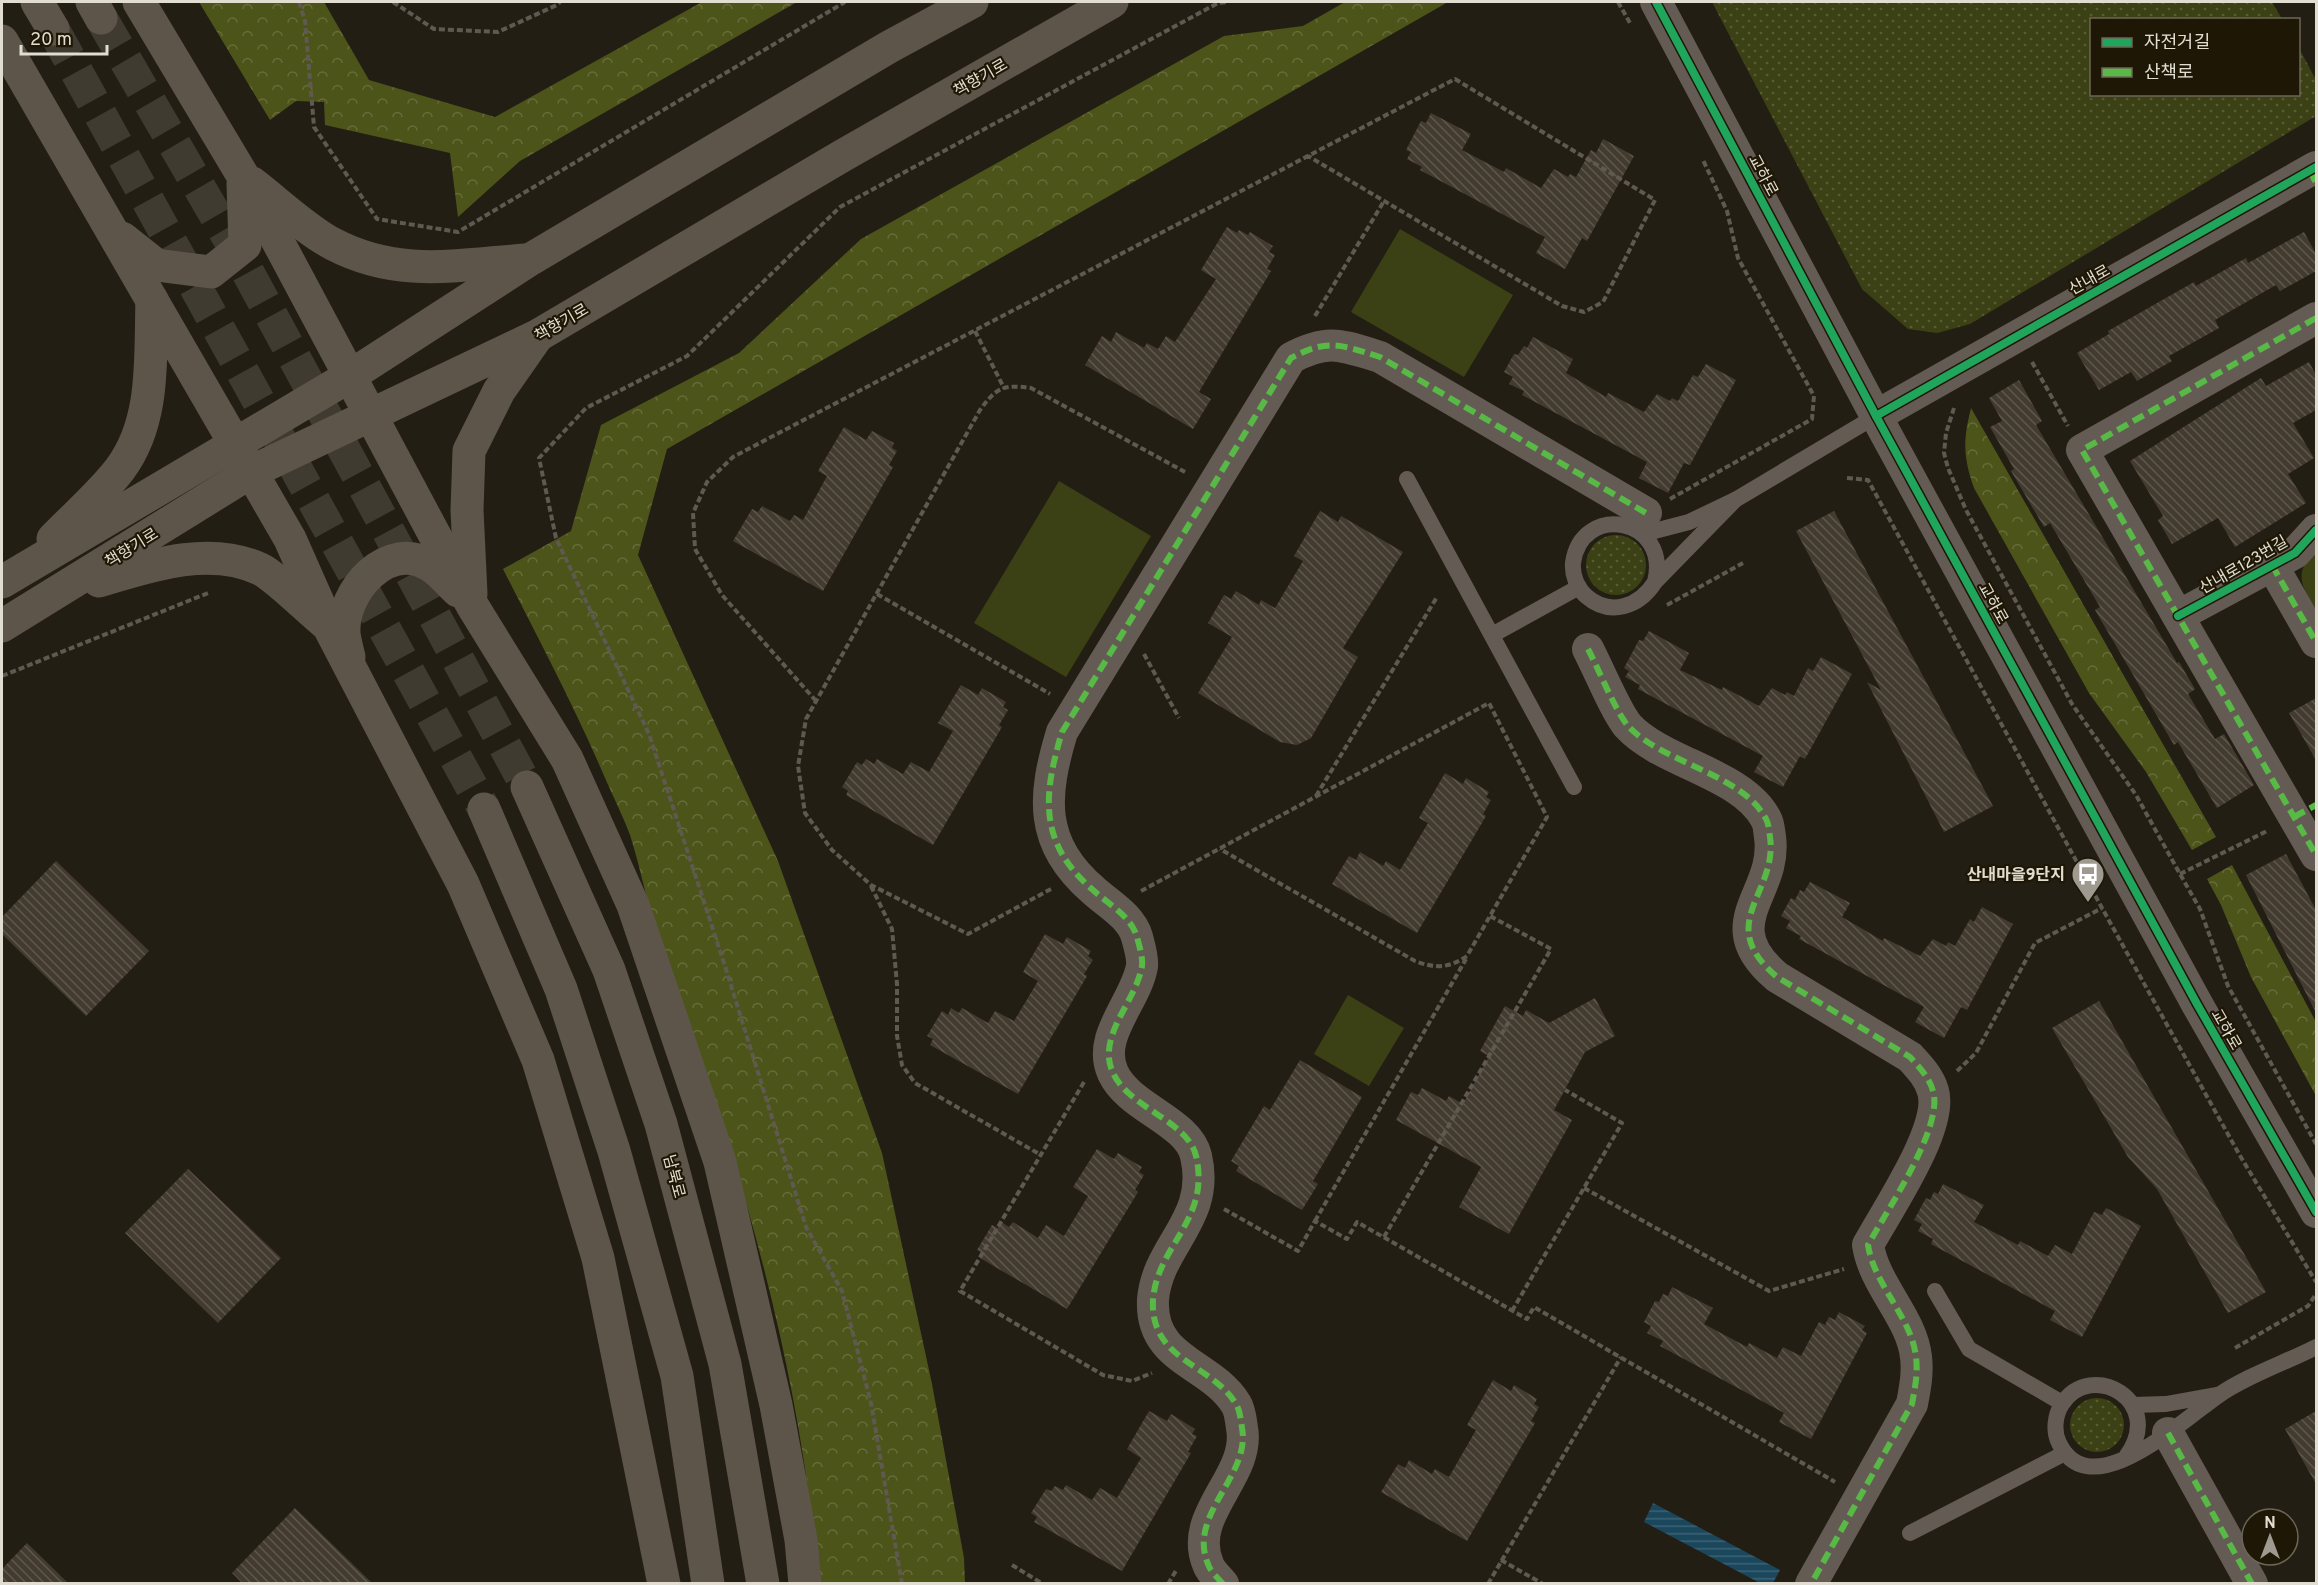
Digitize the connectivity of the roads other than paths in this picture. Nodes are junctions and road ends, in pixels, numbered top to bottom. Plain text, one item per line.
1 (140, 2) edge
2 (972, 2) edge
3 (1112, 2) edge
4 (1656, 2) edge
5 (2, 40) edge
6 (2314, 174) edge
7 (243, 176) junction
8 (109, 227) junction
9 (531, 259) junction
10 (152, 300) junction
11 (2316, 318) edge
12 (537, 336) junction
13 (350, 376) junction
14 (370, 413) junction
15 (1876, 416) junction
16 (233, 445) junction
17 (251, 472) junction
18 (1407, 479) dead end
19 (1735, 500) junction
20 (1645, 523) junction
21 (2316, 530) edge
22 (2272, 565) junction
23 (14, 574) edge
24 (1655, 582) junction
25 (1579, 587) junction
26 (57, 594) junction
27 (472, 605) junction
28 (2178, 616) junction
29 (2, 626) edge
30 (329, 627) junction
31 (1492, 635) junction
32 (2316, 642) edge
33 (1588, 649) dead end
34 (352, 670) junction
35 (527, 787) tunnel mouth
36 (1574, 787) dead end
37 (484, 809) tunnel mouth
38 (2305, 811) edge
39 (2316, 855) edge
40 (2316, 1212) edge
41 (1935, 1291) dead end
42 (2316, 1347) edge
43 (2220, 1394) junction
44 (2062, 1403) junction
45 (2133, 1405) junction
46 (2168, 1433) junction
47 (2065, 1453) junction
48 (2126, 1457) junction
49 (1910, 1533) dead end
50 (664, 1584) edge
51 (708, 1584) edge
52 (763, 1584) edge
53 (805, 1584) edge
54 (1223, 1584) edge
55 (1811, 1584) edge
56 (2252, 1584) edge

1 - 7 main road
2 - 9 main road
3 - 12 main road, 책향기로
4 - 15 street, 교하로
5 - 8 main road
6 - 15 street, 산내로
7 - 8 main road
7 - 9 main road
7 - 13 main road
8 - 10 main road
9 - 13 main road
10 - 16 main road
10 - 23 main road
11 - 28 street
12 - 14 main road, 책향기로
12 - 27 main road
13 - 14 main road
13 - 16 main road
14 - 17 main road, 책향기로
14 - 27 main road
15 - 19 lane
15 - 40 street, 교하로
16 - 17 main road
16 - 23 main road
17 - 26 main road, 책향기로
17 - 30 main road
18 - 31 lane
19 - 20 lane
19 - 24 lane
20 - 24 lane
20 - 25 lane
20 - 54 street
21 - 22 street, 산내로123번길
22 - 28 street, 산내로123번길
22 - 32 street, 산내로123번길
24 - 25 lane
25 - 31 lane
26 - 29 main road, 책향기로
26 - 30 main road
27 - 34 main road
27 - 53 main road
28 - 38 street
30 - 34 main road
31 - 36 lane
33 - 55 street
34 - 50 main road
35 - 52 main road, 남북로
37 - 51 main road
38 - 39 street
41 - 44 lane
42 - 43 lane
43 - 45 lane
43 - 46 lane
44 - 45 lane
44 - 47 lane
45 - 48 lane
46 - 48 lane
46 - 56 street
47 - 48 lane
47 - 49 lane

